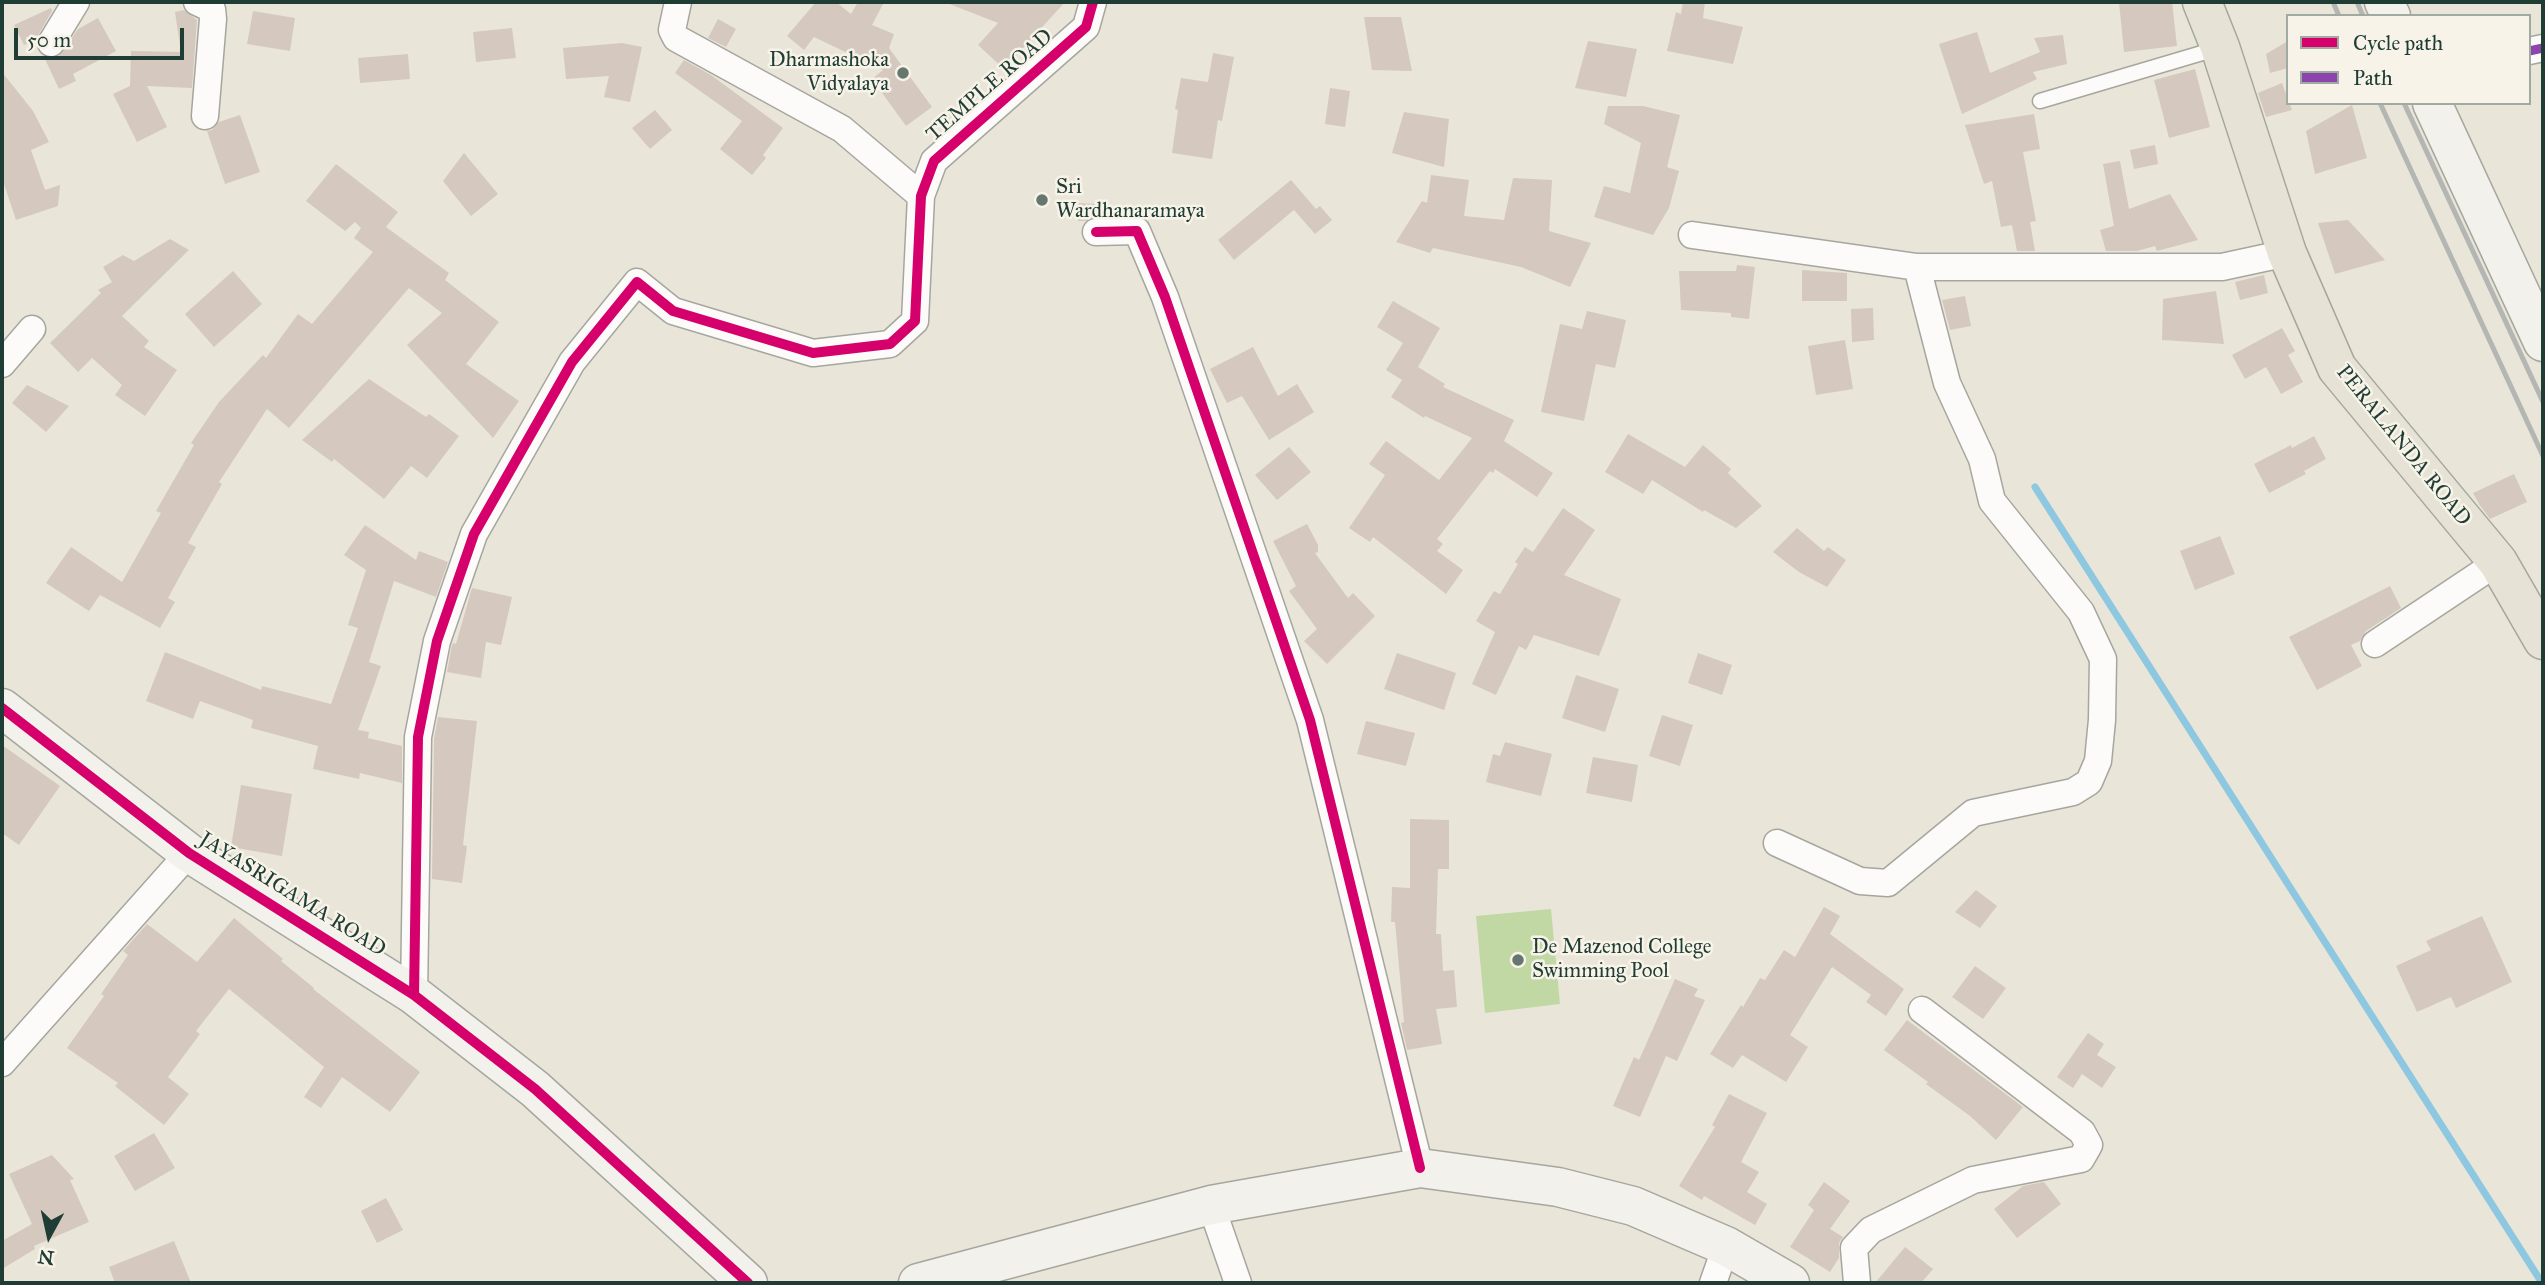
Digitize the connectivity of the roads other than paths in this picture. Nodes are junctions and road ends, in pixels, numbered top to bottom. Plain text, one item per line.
1 (76, 2) edge
2 (197, 2) edge
3 (678, 2) edge
4 (1093, 2) edge
5 (2202, 2) edge
6 (51, 43) dead end
7 (2220, 47) junction
8 (2040, 101) dead end
9 (2433, 105) edge
10 (205, 116) dead end
11 (921, 196) junction
12 (1096, 232) dead end
13 (1692, 235) dead end
14 (2287, 253) junction
15 (1917, 267) junction
16 (32, 329) dead end
17 (2543, 342) edge
18 (2, 364) edge
19 (2498, 562) junction
20 (2543, 640) edge
21 (2375, 644) dead end
22 (2, 708) edge
23 (1777, 843) dead end
24 (189, 853) junction
25 (414, 995) junction
26 (1922, 1010) dead end
27 (2, 1063) edge
28 (1420, 1168) junction
29 (1211, 1205) junction
30 (1726, 1246) junction
31 (748, 1283) edge
32 (918, 1283) edge
33 (1238, 1283) edge
34 (1713, 1283) edge
35 (1790, 1283) edge
36 (1857, 1283) edge

1 - 6 street
2 - 10 street
3 - 11 street
4 - 11 street, TEMPLE ROAD
5 - 7 main road, PERALANDA ROAD
7 - 8 lane
7 - 14 main road, PERALANDA ROAD
9 - 17 street
11 - 25 street, TEMPLE ROAD
12 - 28 street
13 - 15 street
14 - 15 street
14 - 19 main road, PERALANDA ROAD
15 - 23 street
16 - 18 street
19 - 20 main road, PERALANDA ROAD
19 - 21 street
22 - 24 street, JAYASRIGAMA ROAD
24 - 25 street, JAYASRIGAMA ROAD
24 - 27 street
25 - 31 street, JAYASRIGAMA ROAD
26 - 36 street
28 - 29 street
28 - 30 street
29 - 32 street
29 - 33 street
30 - 34 street
30 - 35 street

